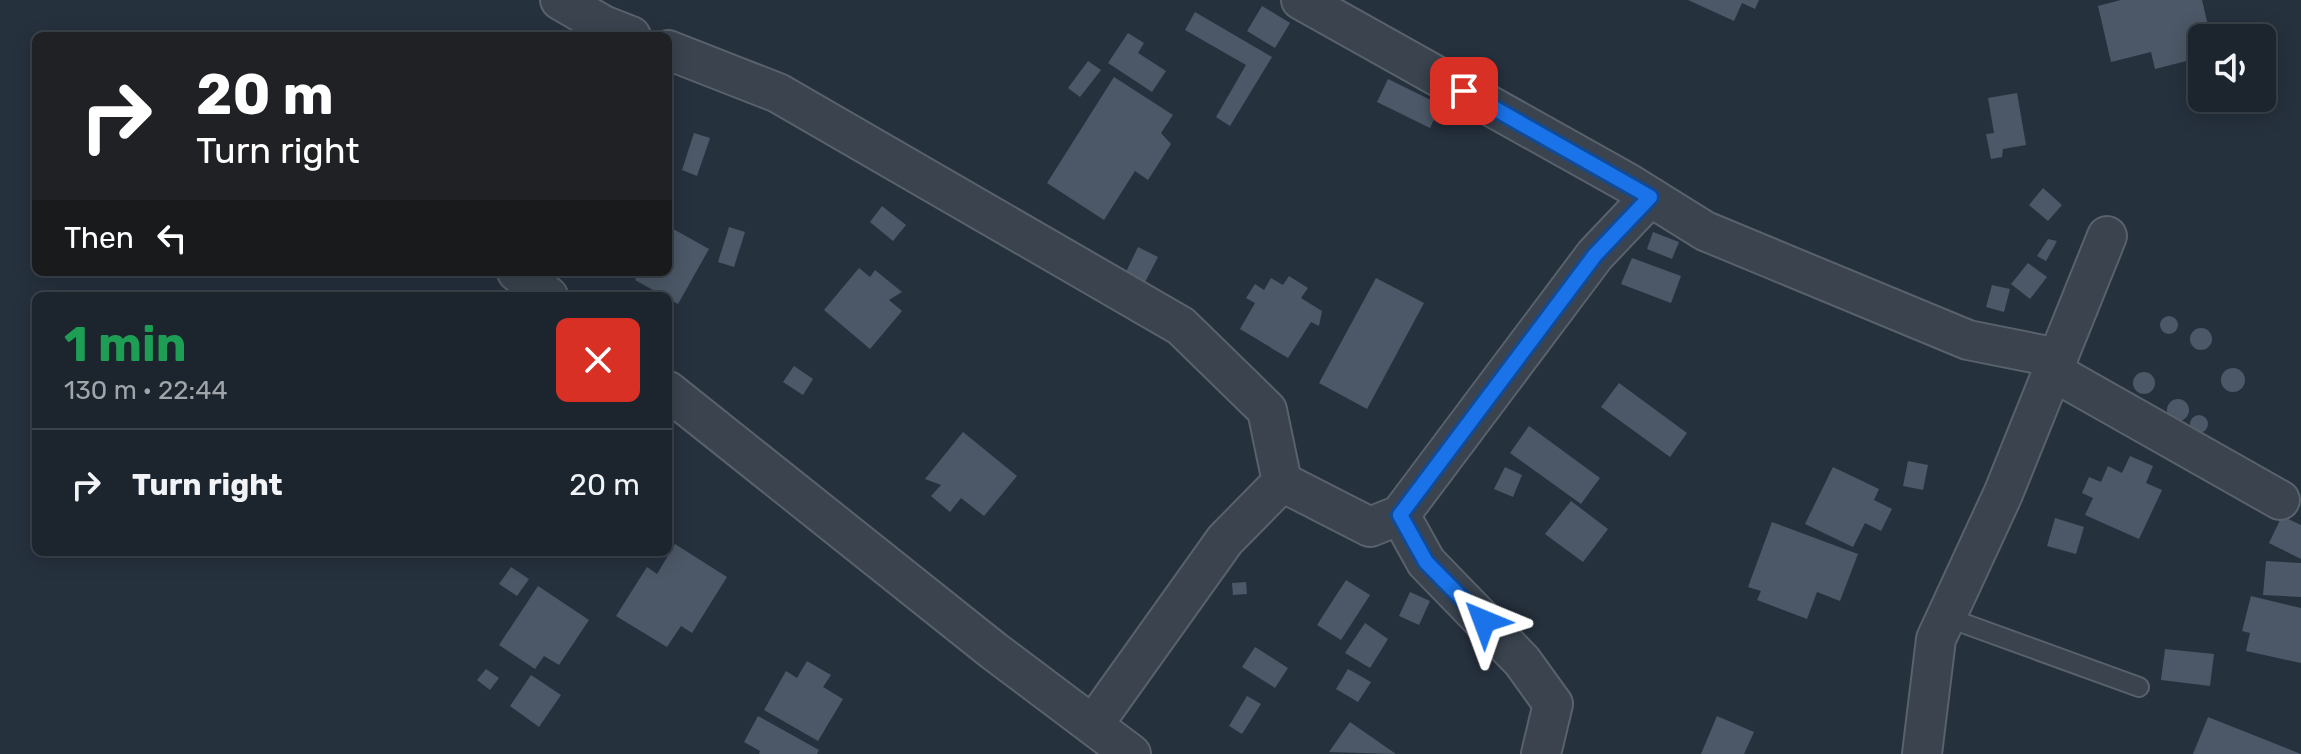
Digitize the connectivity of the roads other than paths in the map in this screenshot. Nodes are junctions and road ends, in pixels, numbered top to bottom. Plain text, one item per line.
1 (560, 0) edge
2 (1301, 0) edge
3 (621, 32) edge
4 (672, 52) edge
5 (1650, 197) junction
6 (2107, 236) dead end
7 (522, 276) edge
8 (543, 292) edge
9 (2055, 365) junction
10 (672, 394) edge
11 (1282, 482) junction
12 (2280, 500) dead end
13 (1400, 515) junction
14 (1946, 617) junction
15 (2139, 687) dead end
16 (1093, 725) junction
17 (1131, 754) edge
18 (1541, 754) edge
19 (1922, 754) edge

1 - 3 street
2 - 5 street
4 - 11 street
5 - 9 street
5 - 13 street
6 - 9 street
7 - 8 street
9 - 12 street
9 - 14 street
10 - 16 street
11 - 13 street
11 - 16 street
13 - 18 street
14 - 15 lane
14 - 19 street
16 - 17 street

